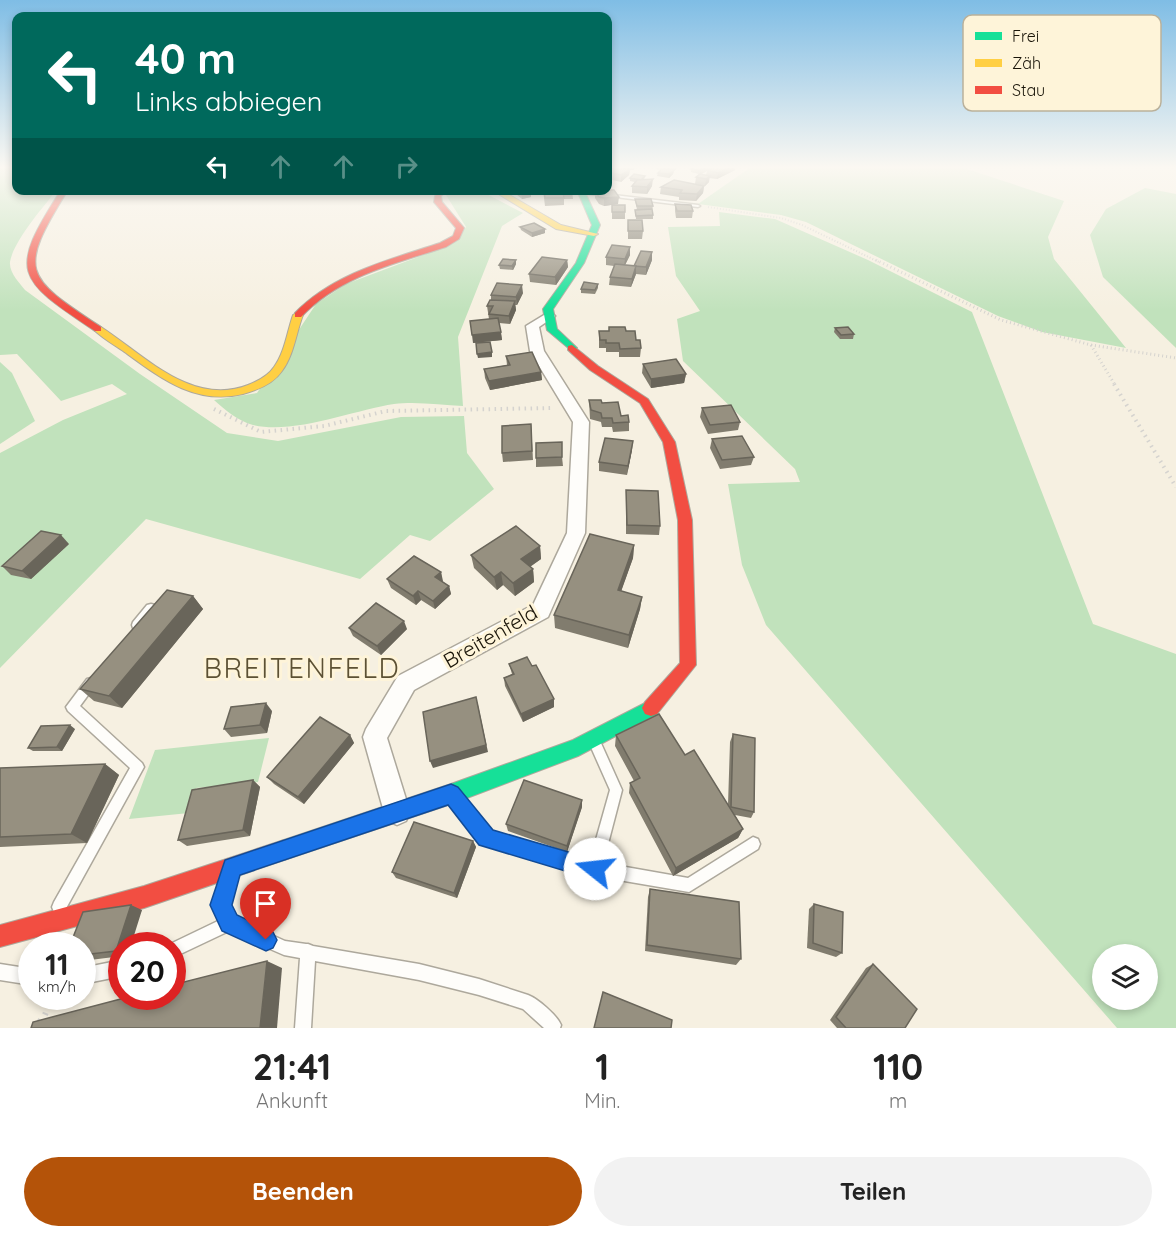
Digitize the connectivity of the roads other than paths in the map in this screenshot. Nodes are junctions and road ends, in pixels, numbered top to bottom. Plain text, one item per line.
1 (50, 215) edge
2 (449, 215) edge
3 (538, 215) edge
4 (594, 215) edge
5 (594, 234) junction
6 (549, 316) junction
7 (151, 608) edge
8 (129, 635) edge
9 (101, 671) edge
10 (594, 739) junction
11 (451, 794) junction
12 (397, 812) junction
13 (753, 844) dead end
14 (232, 867) junction
15 (595, 869) junction
16 (50, 922) junction
17 (229, 923) junction
18 (0, 936) edge
19 (186, 944) edge
20 (308, 951) junction
21 (0, 972) edge
22 (18, 975) edge
23 (553, 1025) dead end
24 (303, 1028) edge

1 - 2 street
3 - 5 street
4 - 5 street
5 - 6 street
6 - 10 street
6 - 12 street, Breitenfeld
7 - 8 lane
9 - 16 lane
10 - 11 street
10 - 15 lane
11 - 12 street
11 - 15 lane
12 - 14 street
13 - 15 lane
14 - 16 street
14 - 17 lane
16 - 18 street
17 - 19 lane
17 - 20 lane
20 - 23 lane
20 - 24 lane
21 - 22 lane

